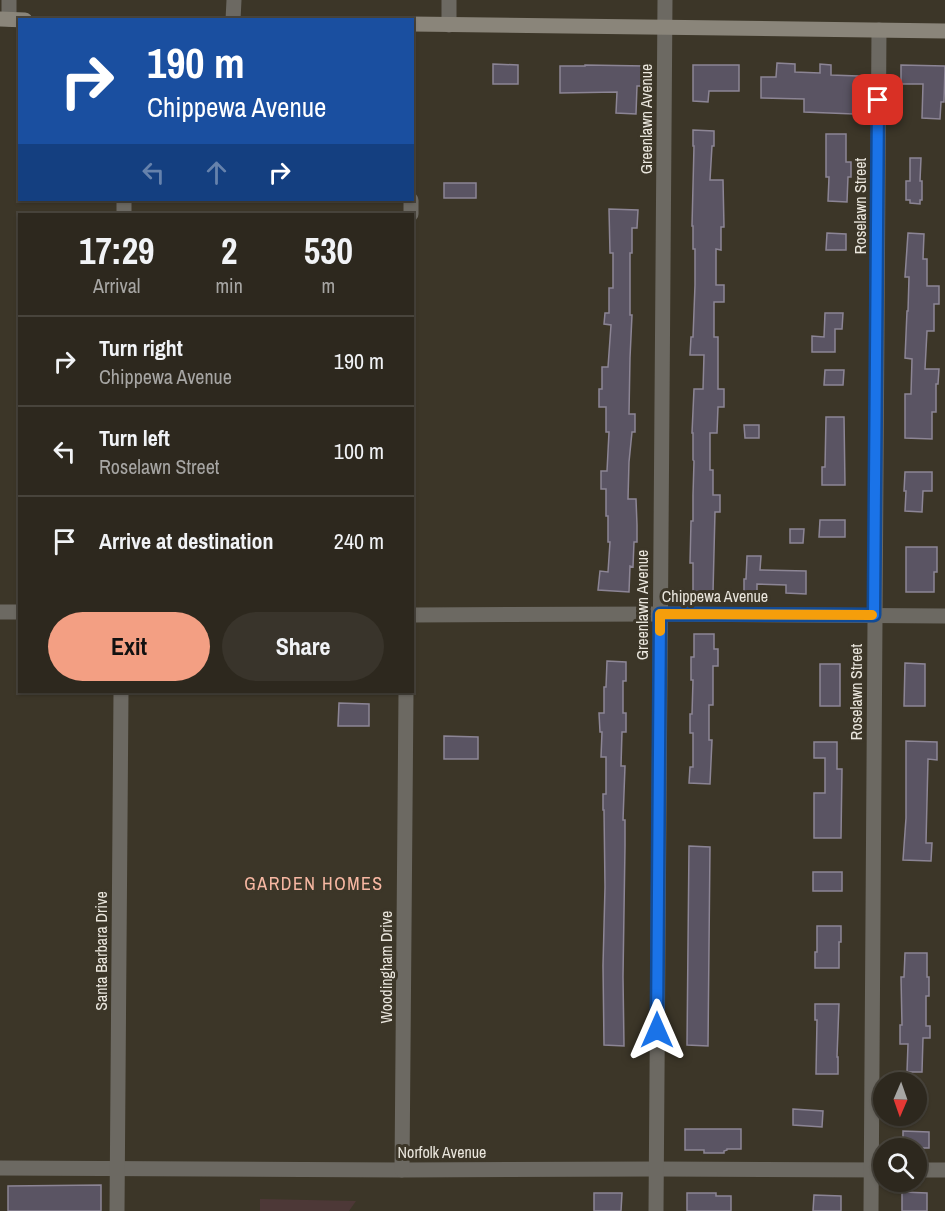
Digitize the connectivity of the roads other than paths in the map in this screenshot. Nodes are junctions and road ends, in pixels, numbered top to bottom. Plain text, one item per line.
1 (9, 0) edge
2 (234, 0) edge
3 (450, 0) edge
4 (665, 0) edge
5 (233, 18) edge
6 (11, 19) edge
7 (449, 25) junction
8 (414, 26) edge
9 (665, 27) junction
10 (879, 30) junction
11 (945, 31) edge
12 (0, 612) edge
13 (18, 612) edge
14 (660, 614) junction
15 (414, 615) edge
16 (874, 615) junction
17 (945, 616) edge
18 (121, 693) edge
19 (406, 693) edge
20 (877, 1138) edge
21 (0, 1168) edge
22 (117, 1169) junction
23 (656, 1169) junction
24 (402, 1170) junction
25 (873, 1170) edge
26 (927, 1170) edge
27 (945, 1170) edge
28 (874, 1192) edge
29 (117, 1211) edge
30 (656, 1211) edge
31 (871, 1211) edge

1 - 6 street
2 - 5 street
3 - 7 street
4 - 9 street, Greenlawn Avenue
7 - 8 street
7 - 9 street
9 - 10 street
9 - 14 street, Greenlawn Avenue
10 - 11 street
10 - 16 street, Roselawn Street
12 - 13 street
14 - 15 street, Chippewa Avenue
14 - 16 street, Chippewa Avenue
14 - 23 street, Greenlawn Avenue
16 - 17 street, Chippewa Avenue
16 - 20 street, Roselawn Street
18 - 22 street, Santa Barbara Drive
19 - 24 street, Woodingham Drive
21 - 22 street, Norfolk Avenue
22 - 24 street, Norfolk Avenue
22 - 29 street, Santa Barbara Drive
23 - 24 street, Norfolk Avenue
23 - 25 street, Norfolk Avenue
23 - 30 street, Greenlawn Avenue
26 - 27 street
28 - 31 street, Roselawn Street

